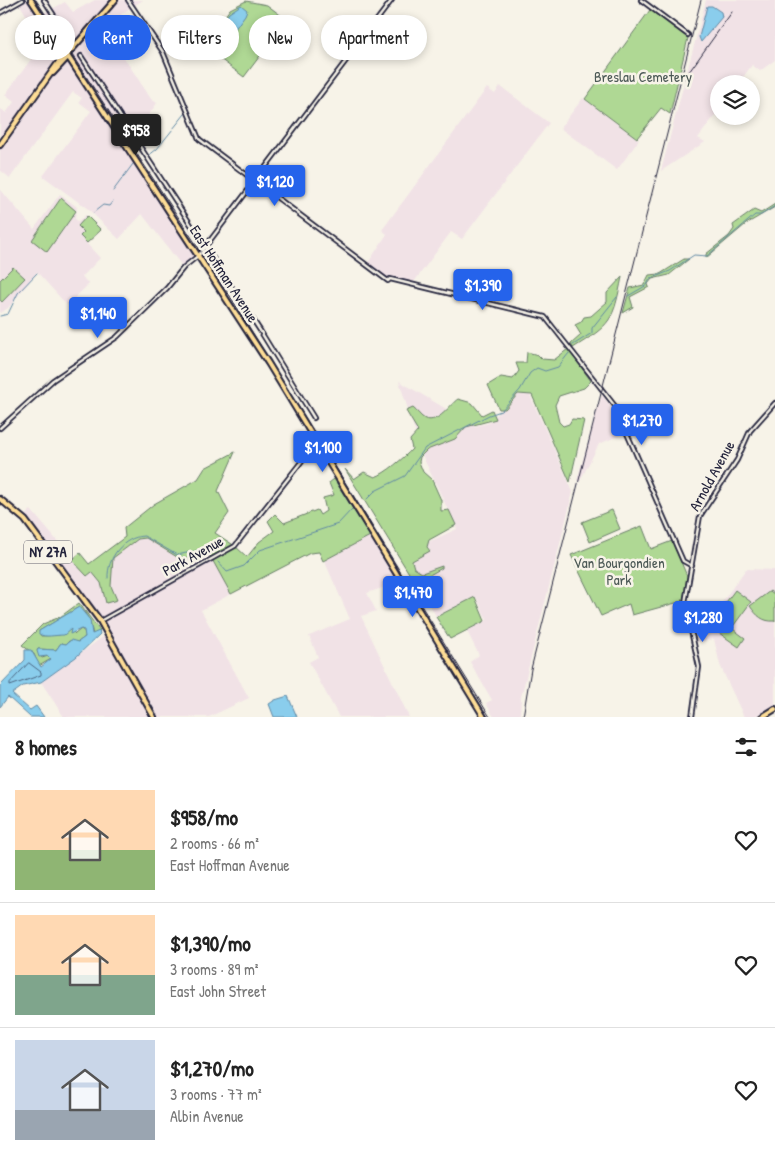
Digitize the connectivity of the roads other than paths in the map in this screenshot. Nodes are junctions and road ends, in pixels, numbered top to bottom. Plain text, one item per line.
1 (23, 0) edge
2 (31, 0) edge
3 (44, 0) edge
4 (115, 0) edge
5 (128, 0) edge
6 (392, 0) edge
7 (641, 0) edge
8 (0, 12) edge
9 (41, 15) edge
10 (54, 15) edge
11 (688, 35) dead end
12 (75, 45) edge
13 (81, 56) dead end
14 (64, 60) edge
15 (70, 60) edge
16 (0, 145) edge
17 (256, 182) junction
18 (206, 247) junction
19 (199, 256) junction
20 (775, 403) edge
21 (314, 418) dead end
22 (0, 428) edge
23 (316, 443) junction
24 (0, 499) edge
25 (692, 566) junction
26 (100, 621) junction
27 (775, 709) edge
28 (768, 714) junction
29 (154, 717) edge
30 (484, 717) edge
31 (692, 717) edge
32 (762, 717) edge
33 (773, 717) edge

1 - 8 street
2 - 9 main road, East Hoffman Avenue
3 - 10 street
4 - 12 main road
5 - 17 street
6 - 17 street
7 - 11 street
13 - 18 street, East Hoffman Avenue
14 - 16 main road
15 - 19 main road, East Hoffman Avenue
17 - 18 street
17 - 25 street
18 - 19 street
18 - 21 street, East Hoffman Avenue
19 - 22 street
19 - 23 main road, East Hoffman Avenue
20 - 25 street, Arnold Avenue
23 - 26 street, Park Avenue
23 - 30 main road, East Hoffman Avenue
24 - 26 main road, NY 27A
25 - 31 street, Arnold Avenue
26 - 29 main road, NY 27A
27 - 28 main road
28 - 32 main road
28 - 33 main road

